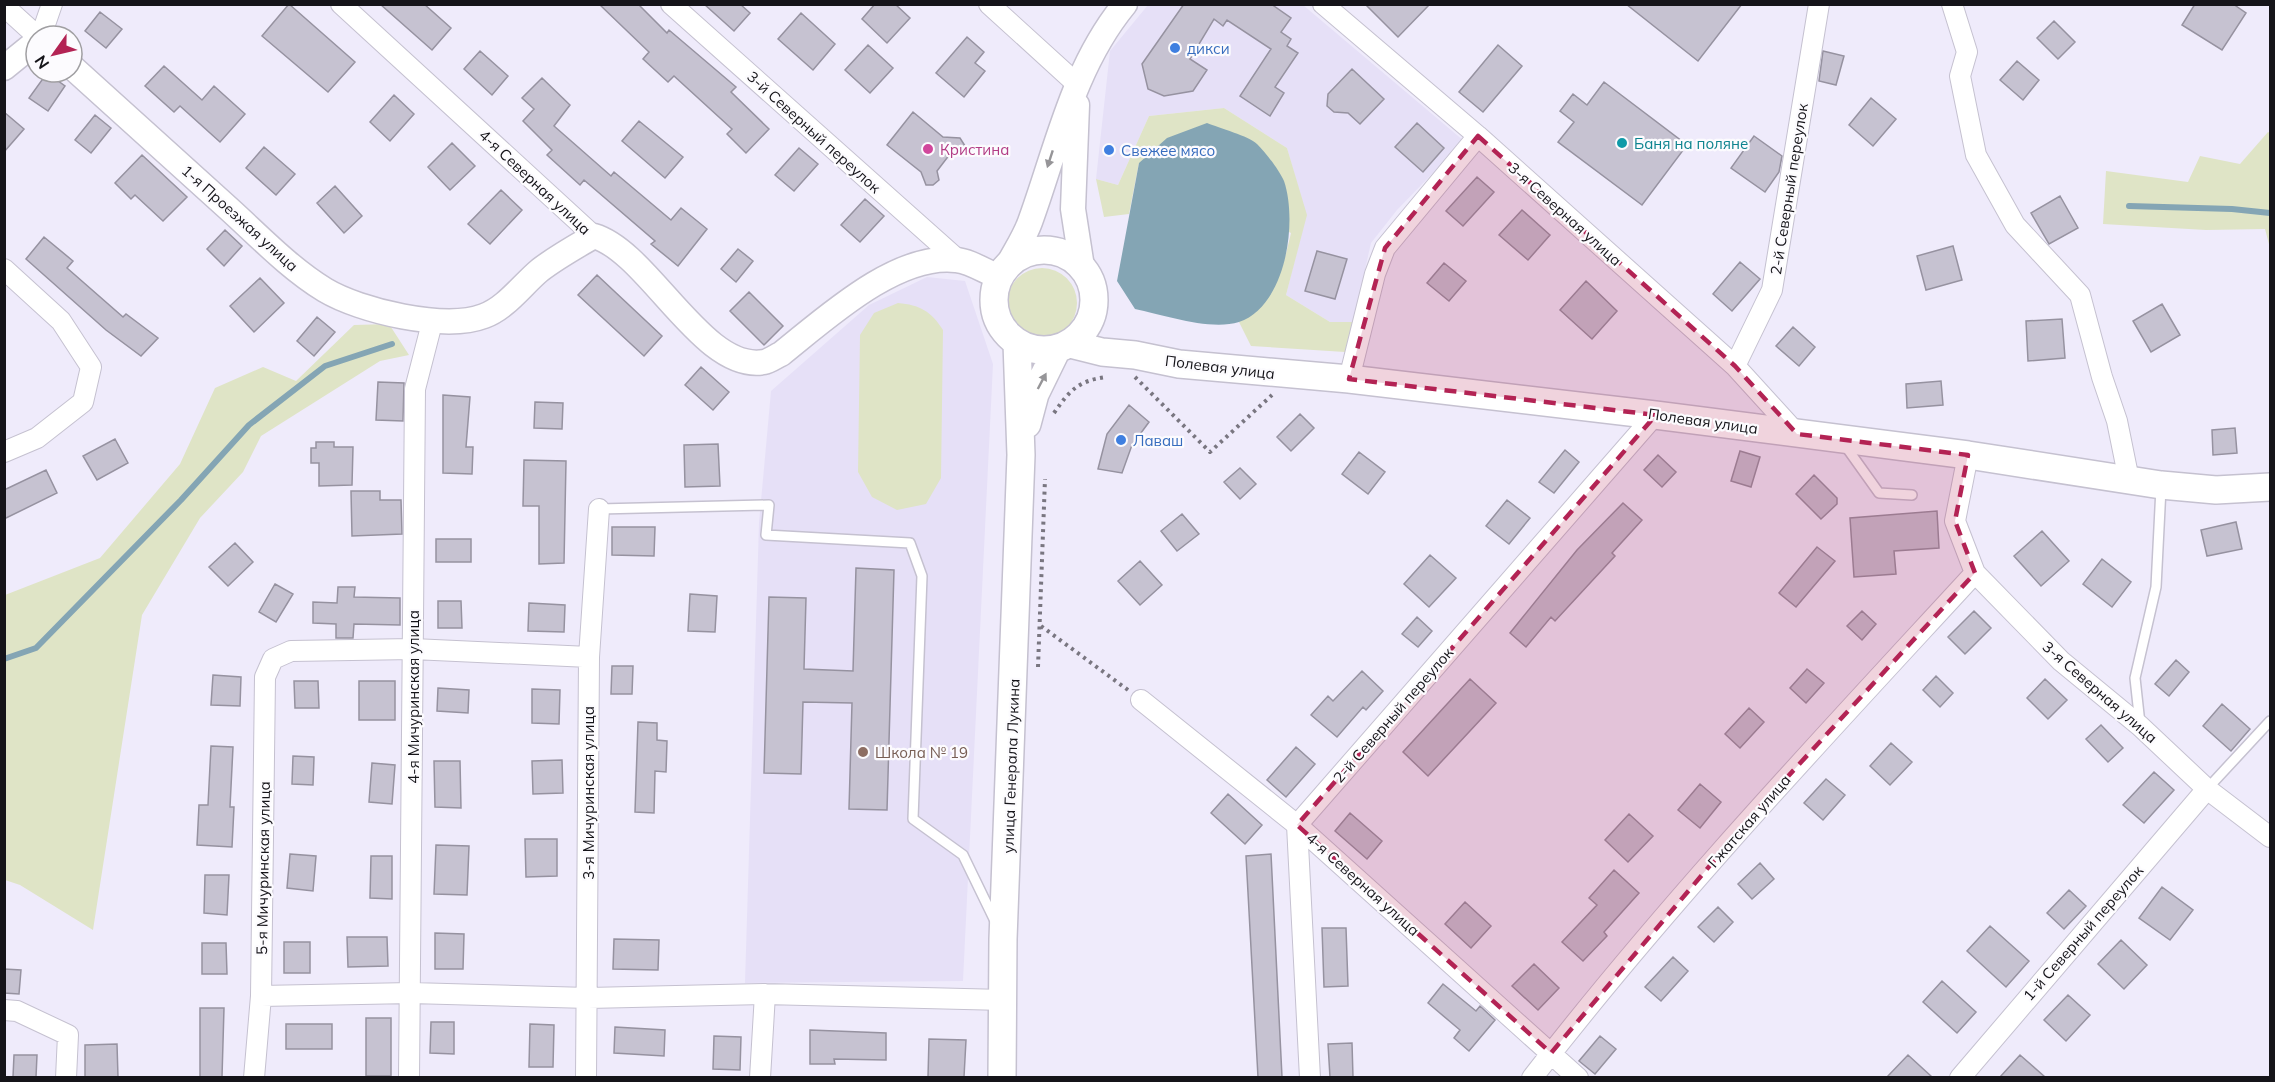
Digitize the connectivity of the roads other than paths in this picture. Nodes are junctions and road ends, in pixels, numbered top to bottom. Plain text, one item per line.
1 (52, 4) edge
2 (341, 4) edge
3 (671, 4) edge
4 (989, 4) edge
5 (1125, 4) edge
6 (1323, 4) edge
7 (1819, 4) edge
8 (1952, 4) edge
9 (4, 6) edge
10 (25, 24) edge
11 (44, 24) edge
12 (24, 52) edge
13 (4, 68) edge
14 (84, 78) edge
15 (1078, 85) junction
16 (1478, 136) junction
17 (594, 236) junction
18 (957, 260) junction
19 (1082, 267) junction
20 (4, 269) edge
21 (1004, 270) junction
22 (1093, 312) junction
23 (433, 319) junction
24 (1017, 343) junction
25 (1064, 346) junction
26 (1132, 364) junction
27 (1735, 366) junction
28 (1349, 379) junction
29 (1655, 415) junction
30 (1797, 434) junction
31 (1841, 440) junction
32 (4, 452) edge
33 (1020, 455) junction
34 (1968, 455) junction
35 (2129, 480) junction
36 (2161, 485) junction
37 (2271, 487) edge
38 (1912, 495) dead end
39 (599, 509) joint
40 (1975, 573) junction
41 (413, 649) junction
42 (589, 657) junction
43 (1141, 699) road end
44 (2271, 721) edge
45 (2140, 726) junction
46 (2207, 789) junction
47 (1297, 825) junction
48 (2271, 837) edge
49 (1003, 939) junction
50 (411, 993) junction
51 (765, 994) junction
52 (261, 996) junction
53 (588, 998) junction
54 (1004, 1000) junction
55 (4, 1010) edge
56 (1551, 1053) junction
57 (66, 1077) edge
58 (254, 1077) edge
59 (409, 1077) edge
60 (586, 1077) edge
61 (760, 1077) edge
62 (1002, 1077) edge
63 (1310, 1077) edge
64 (1532, 1077) edge
65 (1578, 1077) edge
66 (1960, 1077) edge

1 - 11 street
2 - 17 street, 4-я Северная улица
3 - 18 street, 3-й Северный переулок
4 - 15 street
5 - 15 street
6 - 16 street, 3-я Северная улица
7 - 27 street, 2-й Северный переулок
8 - 35 street
9 - 10 street
12 - 13 street
14 - 23 street, 1-я Проезжая улица
15 - 19 street
15 -> 21 street
16 - 27 street, 3-я Северная улица
16 - 28 street
17 - 18 street, 4-я Северная улица
17 - 23 street, 1-я Проезжая улица
18 - 21 street
19 - 21 main road
19 - 22 main road
20 - 32 street
21 - 24 main road
22 - 25 main road
22 - 26 main road
23 - 41 street, 4-я Мичуринская улица
24 - 25 main road
24 - 33 main road, улица Генерала Лукина
25 - 26 main road, Полевая улица
33 -> 25 main road, улица Генерала Лукина
26 - 28 main road, Полевая улица
27 - 30 street, 3-я Северная улица
28 - 29 main road, Полевая улица
29 - 30 main road, Полевая улица
29 - 47 street, 2-й Северный переулок
30 - 31 main road, Полевая улица
31 - 34 main road, Полевая улица
31 - 38 lane
33 - 49 main road, улица Генерала Лукина
34 - 35 main road, Полевая улица
34 - 40 street, 3-я Северная улица
35 - 36 main road, Полевая улица
36 - 37 main road, Полевая улица
36 - 45 lane
39 - 42 street, 3-я Мичуринская улица
39 - 49 lane
40 - 45 street, 3-я Северная улица
40 - 56 street, Гжатская улица
41 - 42 street
41 - 50 street, 4-я Мичуринская улица
41 - 52 street, 5-я Мичуринская улица
42 - 53 street, 3-я Мичуринская улица
43 - 47 street, 4-я Северная улица
44 - 46 lane
45 - 46 street, 3-я Северная улица
46 - 48 street, 3-я Северная улица
46 - 66 street, 1-й Северный переулок
47 - 56 street, 4-я Северная улица
47 - 63 street
49 - 54 main road, улица Генерала Лукина
50 - 52 street
50 - 53 street
50 - 59 street, 4-я Мичуринская улица
51 - 53 street
51 - 54 street
51 - 61 street
52 - 58 street, 5-я Мичуринская улица
53 - 60 street, 3-я Мичуринская улица
54 - 62 main road, улица Генерала Лукина
55 - 57 street
56 - 64 street, Гжатская улица
56 - 65 street, 4-я Северная улица

